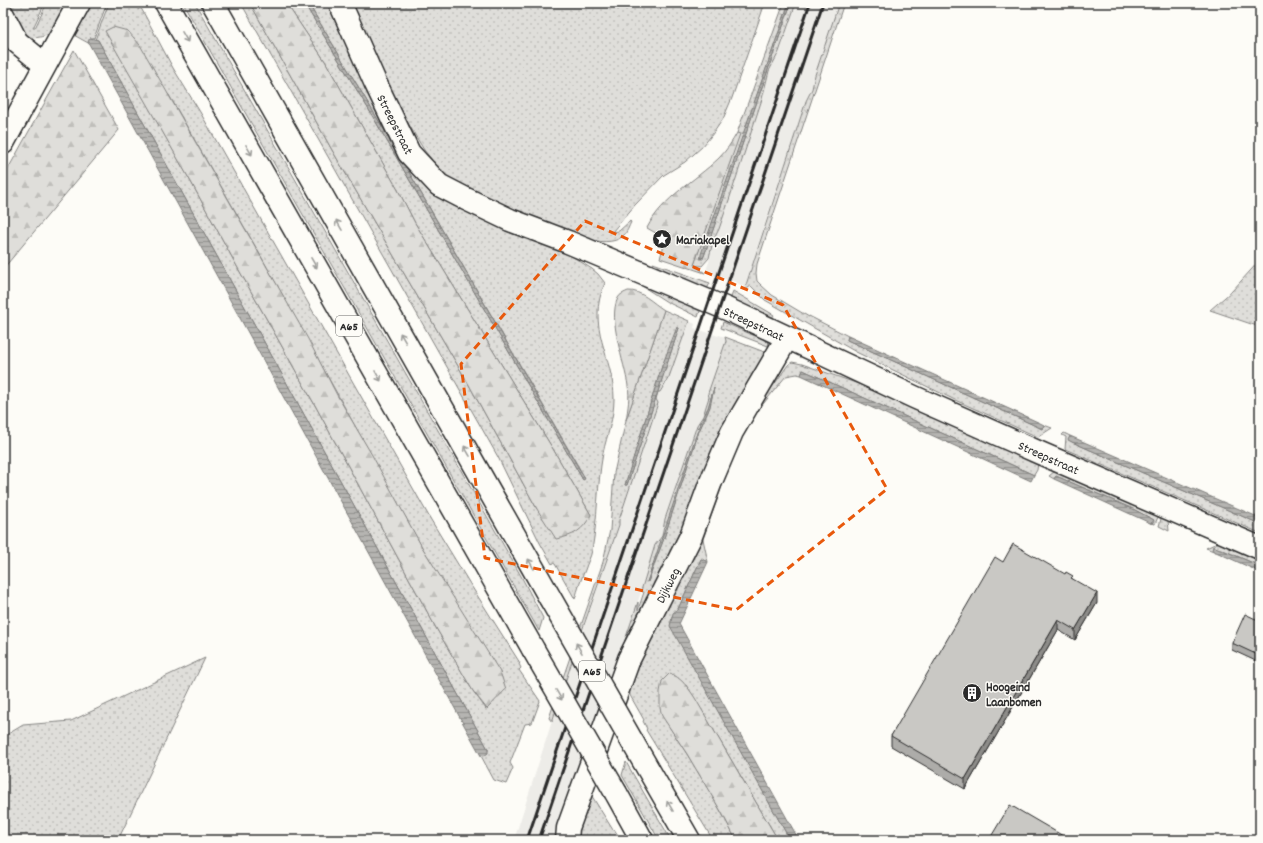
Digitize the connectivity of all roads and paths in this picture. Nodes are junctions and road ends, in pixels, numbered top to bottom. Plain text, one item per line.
1 (79, 3) edge
2 (166, 3) edge
3 (213, 3) edge
4 (340, 3) edge
5 (3, 15) edge
6 (45, 64) junction
7 (3, 143) edge
8 (787, 338) junction
9 (1260, 548) edge
10 (567, 840) edge
11 (642, 840) edge
12 (689, 840) edge

1 - 6 main road
2 -> 11 main road, A65, bridge
12 -> 3 main road, A65, bridge
4 - 8 main road, Streepstraat
5 - 6 main road
6 - 7 main road
8 - 9 main road, Streepstraat
8 - 10 main road, Dijkweg

